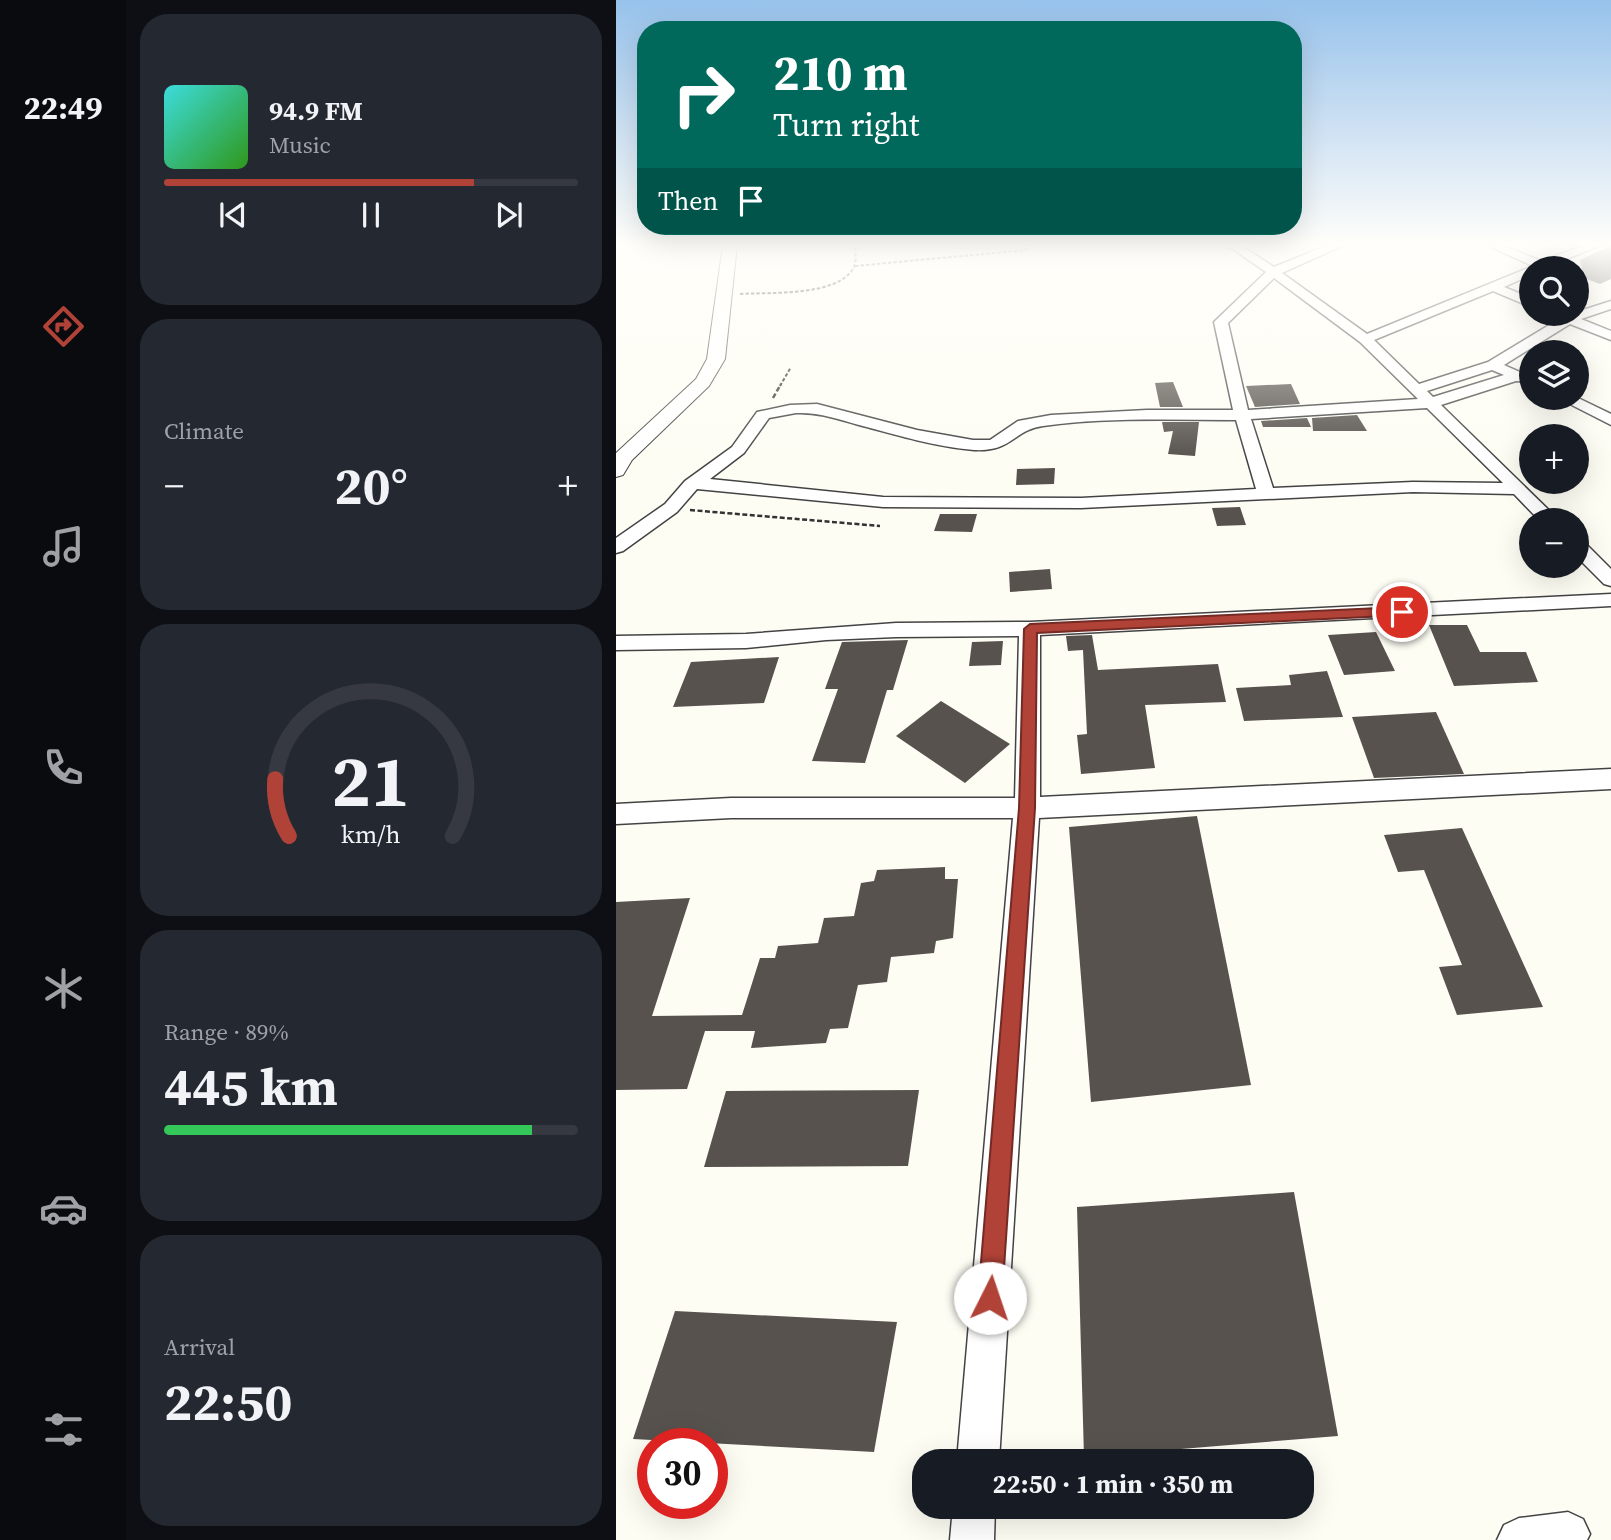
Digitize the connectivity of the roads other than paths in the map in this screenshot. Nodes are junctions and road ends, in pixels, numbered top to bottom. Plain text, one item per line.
1 (721, 317) edge
2 (1227, 317) edge
3 (1337, 317) edge
4 (1420, 317) edge
5 (1549, 326) edge
6 (1588, 326) edge
7 (1611, 335) edge
8 (1365, 339) junction
9 (1493, 365) junction
10 (1519, 377) edge
11 (1519, 380) edge
12 (1416, 389) junction
13 (1431, 403) junction
14 (1589, 409) edge
15 (1242, 415) junction
16 (1611, 420) edge
17 (617, 466) edge
18 (694, 483) junction
19 (1519, 489) joint
20 (1266, 494) junction
21 (1524, 494) edge
22 (1538, 508) edge
23 (616, 547) edge
24 (1589, 558) edge
25 (1611, 580) edge
26 (1611, 600) edge
27 (1030, 629) junction
28 (616, 643) edge
29 (1611, 779) edge
30 (1027, 808) junction
31 (616, 814) edge
32 (979, 1449) edge
33 (973, 1519) edge
34 (1568, 1534) dead end
35 (972, 1540) edge
36 (1519, 1540) edge

1 - 17 street
2 - 15 street
3 - 8 street
4 - 8 street
5 - 9 street
6 - 7 street
8 - 12 street
9 - 10 street
9 - 12 street
11 - 13 street
12 - 13 street
13 - 15 street
13 - 19 street
14 - 16 street
15 - 18 street
15 - 20 street
18 - 20 street
18 - 23 street
19 - 20 street
21 - 22 street
24 - 25 street
26 - 27 street
27 - 28 street
27 - 30 street
29 - 30 street
30 - 31 street
30 - 32 street
33 - 35 street
34 - 36 street

